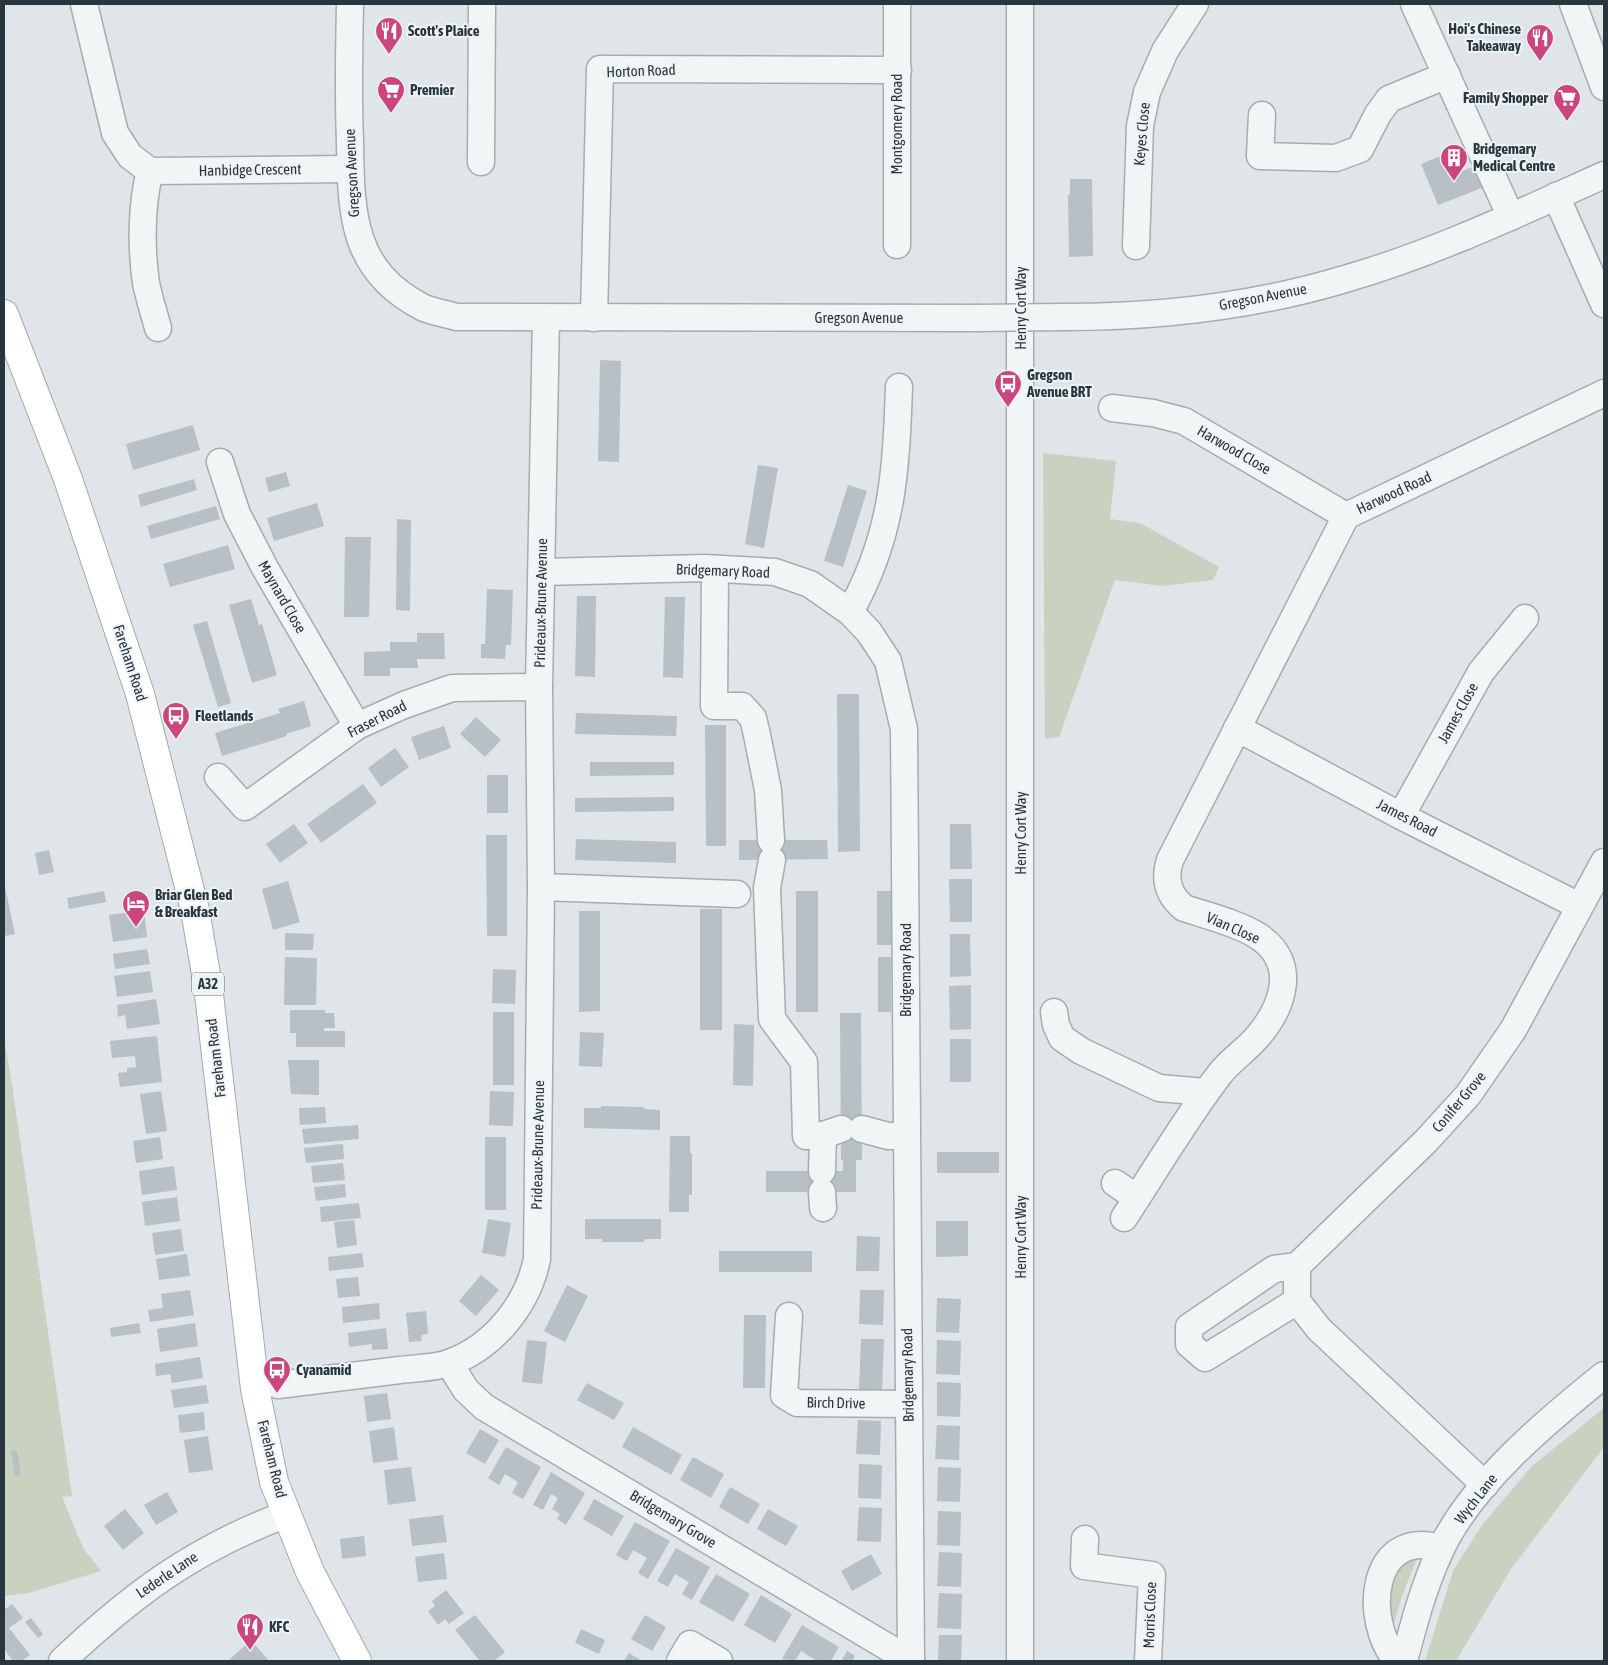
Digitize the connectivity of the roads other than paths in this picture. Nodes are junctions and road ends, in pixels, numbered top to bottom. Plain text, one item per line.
1 (84, 4) edge
2 (350, 4) edge
3 (482, 4) edge
4 (897, 4) edge
5 (1020, 4) edge
6 (1195, 4) edge
7 (1414, 4) edge
8 (1573, 4) edge
9 (898, 70) junction
10 (1447, 75) junction
11 (1604, 87) edge
12 (1262, 115) dead end
13 (481, 162) dead end
14 (350, 169) junction
15 (150, 171) junction
16 (1604, 174) edge
17 (1556, 196) junction
18 (1511, 217) junction
19 (897, 245) dead end
20 (1136, 246) dead end
21 (1604, 304) edge
22 (4, 314) edge
23 (546, 318) junction
24 (594, 318) junction
25 (158, 328) dead end
26 (899, 387) dead end
27 (1604, 394) edge
28 (1112, 408) dead end
29 (220, 462) dead end
30 (1346, 516) junction
31 (715, 569) junction
32 (542, 572) junction
33 (850, 612) junction
34 (1525, 618) dead end
35 (539, 687) junction
36 (357, 726) junction
37 (1237, 728) junction
38 (218, 778) dead end
39 (1401, 816) junction
40 (1604, 862) edge
41 (541, 888) junction
42 (738, 894) dead end
43 (1578, 906) junction
44 (1054, 1012) dead end
45 (1206, 1092) junction
46 (842, 1131) junction
47 (906, 1136) junction
48 (1114, 1183) dead end
49 (822, 1190) dead end
50 (1296, 1266) junction
51 (1298, 1301) junction
52 (789, 1316) dead end
53 (448, 1364) junction
54 (1604, 1375) edge
55 (278, 1385) dead end
56 (908, 1404) junction
57 (1485, 1484) junction
58 (287, 1514) junction
59 (1085, 1539) dead end
60 (1442, 1548) junction
61 (62, 1661) edge
62 (357, 1661) edge
63 (680, 1661) edge
64 (719, 1661) edge
65 (911, 1661) edge
66 (1020, 1661) edge
67 (1148, 1661) edge
68 (1397, 1661) edge
69 (1404, 1661) edge

1 - 15 street
2 - 14 street, Gregson Avenue
3 - 13 street
4 - 9 street, Montgomery Road
5 - 66 street, Henry Cort Way
6 - 20 street, Keyes Close
7 - 10 street
8 - 11 street
9 - 19 street, Montgomery Road
9 - 24 street, Horton Road
10 - 12 street
10 - 18 street
14 - 15 street, Hanbidge Crescent
14 - 23 street, Gregson Avenue
15 - 25 street
16 - 17 street, Gregson Avenue
17 - 18 street, Gregson Avenue
17 - 21 street
18 - 24 street, Gregson Avenue, bridge
22 - 58 main road, Fareham Road / A32
23 - 24 street, Gregson Avenue
23 - 32 street, Prideaux-Brune Avenue
26 - 33 street
27 - 30 street, Harwood Road
28 - 30 street, Harwood Close
29 - 36 street, Maynard Close
30 - 37 street, Harwood Road
31 - 32 street, Bridgemary Road
31 - 33 street, Bridgemary Road
31 - 46 street
32 - 35 street, Prideaux-Brune Avenue
33 - 47 street, Bridgemary Road
34 - 39 street, James Close
35 - 36 street, Fraser Road
35 - 41 street, Prideaux-Brune Avenue
36 - 38 street, Fraser Road
37 - 39 street, James Road
37 - 45 street, Vian Close
39 - 43 street, James Road
40 - 43 street, Conifer Grove
41 - 42 street
41 - 53 street, Prideaux-Brune Avenue
43 - 50 street, Conifer Grove
44 - 45 street
45 - 48 street, Vian Close
46 - 47 street
46 - 49 street
47 - 56 street, Bridgemary Road
50 - 51 street
50 - 51 street
51 - 57 street
52 - 56 street, Birch Drive
53 - 55 street
53 - 65 street, Bridgemary Grove
54 - 57 street, Wych Lane
56 - 65 street, Bridgemary Road
57 - 60 street, Wych Lane
58 - 61 street, Lederle Lane
58 - 62 main road, Fareham Road / A32
59 - 67 street, Morris Close
60 - 68 street
60 - 69 street, Wych Lane
63 - 64 street

